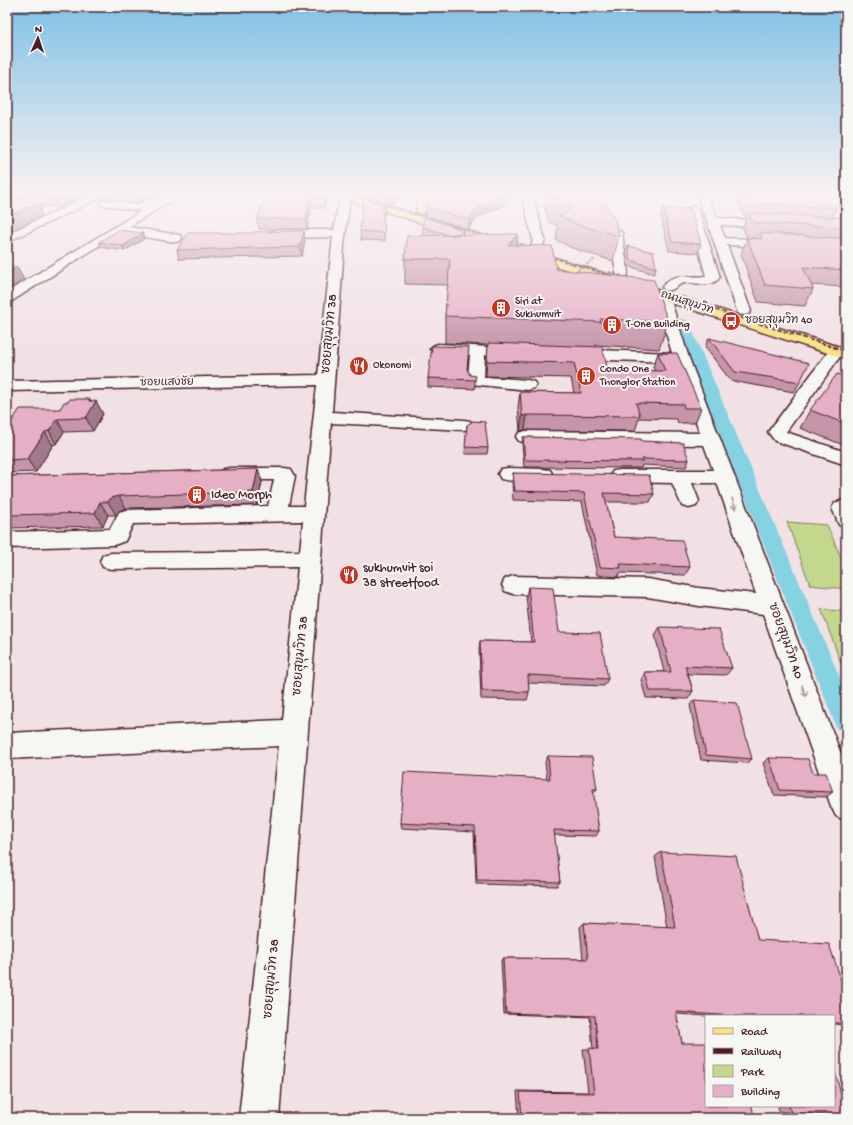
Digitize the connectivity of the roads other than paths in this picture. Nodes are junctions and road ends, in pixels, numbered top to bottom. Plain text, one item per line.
1 (88, 248) edge
2 (333, 248) edge
3 (515, 248) edge
4 (539, 248) edge
5 (618, 248) edge
6 (704, 248) edge
7 (722, 248) edge
8 (622, 273) junction
9 (665, 291) junction
10 (7, 298) edge
11 (744, 311) junction
12 (433, 349) edge
13 (843, 349) edge
14 (478, 350) junction
15 (532, 353) edge
16 (556, 353) edge
17 (681, 358) junction
18 (326, 380) junction
19 (528, 385) dead end
20 (7, 386) edge
21 (323, 417) junction
22 (464, 425) dead end
23 (525, 437) edge
24 (710, 439) junction
25 (846, 458) edge
26 (508, 474) dead end
27 (210, 475) edge
28 (563, 475) edge
29 (602, 476) edge
30 (680, 477) junction
31 (724, 477) junction
32 (689, 501) dead end
33 (846, 506) edge
34 (283, 513) junction
35 (314, 514) junction
36 (846, 520) edge
37 (7, 540) edge
38 (310, 558) junction
39 (111, 561) dead end
40 (513, 585) dead end
41 (772, 605) junction
42 (294, 732) junction
43 (7, 746) edge
44 (846, 806) edge
45 (259, 1118) edge

1 - 10 street
2 - 18 street, ซอยสุขุมวิท 38
3 - 9 main road, ถนนสุขุมวิท
4 - 8 main road, ถนนสุขุมวิท
5 - 8 street
6 - 9 street
7 - 11 street
8 - 9 main road, ถนนสุขุมวิท
9 - 11 main road, ถนนสุขุมวิท
9 - 13 main road, ถนนสุขุมวิท
9 - 17 street, ซอยสุขุมวิท 40
11 - 13 main road, ถนนสุขุมวิท
12 - 14 street
13 - 25 street
14 - 15 street
14 - 19 street
16 - 17 street
17 - 24 street, ซอยสุขุมวิท 40
18 - 20 street, ซอยแสงชัย
18 - 21 street, ซอยสุขุมวิท 38
21 - 22 street
21 - 35 street, ซอยสุขุมวิท 38
23 - 24 street
24 - 31 street, ซอยสุขุมวิท 40
26 - 28 street
27 - 34 street
29 - 30 street
30 - 31 street
30 - 32 street
31 -> 41 street, ซอยสุขุมวิท 40
33 - 36 street
34 - 35 street
34 - 37 street
35 - 38 street, ซอยสุขุมวิท 38
38 - 39 street
38 - 42 street, ซอยสุขุมวิท 38
40 - 41 street
41 -> 44 street, ซอยสุขุมวิท 40
42 - 43 street
42 - 45 street, ซอยสุขุมวิท 38

